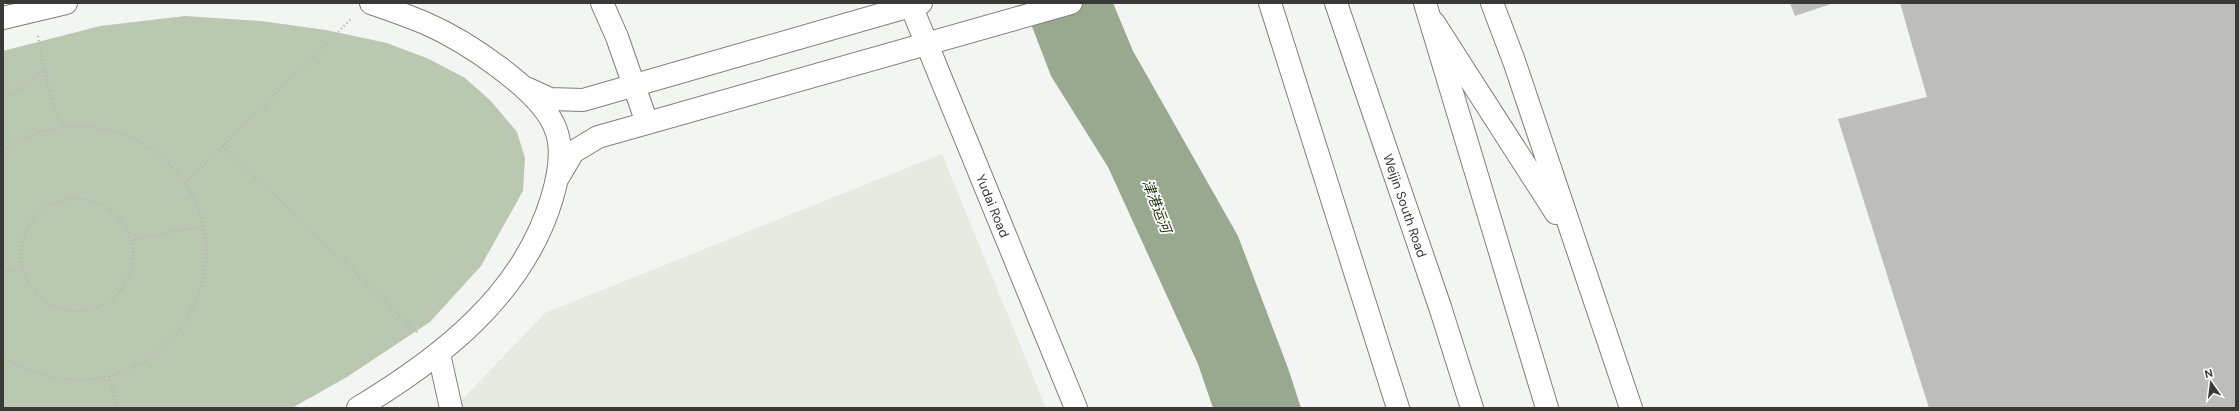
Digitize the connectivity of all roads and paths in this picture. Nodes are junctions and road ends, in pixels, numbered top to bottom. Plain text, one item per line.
1 (66, 3) edge
2 (602, 3) edge
3 (1071, 3) edge
4 (1270, 3) edge
5 (1336, 3) edge
6 (1492, 3) edge
7 (914, 4) edge
8 (33, 7) edge
9 (364, 8) edge
10 (1428, 10) edge
11 (3, 18) edge
12 (927, 44) junction
13 (44, 69) junction
14 (522, 85) junction
15 (634, 85) junction
16 (3, 97) edge
17 (647, 123) junction
18 (64, 127) junction
19 (223, 146) junction
20 (3, 150) edge
21 (557, 179) junction
22 (185, 184) junction
23 (203, 226) junction
24 (131, 240) junction
25 (1573, 240) junction
26 (23, 268) junction
27 (3, 272) edge
28 (439, 354) junction
29 (3, 356) edge
30 (109, 376) junction
31 (117, 408) edge
32 (358, 408) edge
33 (451, 408) edge
34 (1076, 408) edge
35 (1398, 408) edge
36 (1472, 408) edge
37 (1547, 408) edge
38 (1631, 408) edge

1 - 8 main road
2 - 15 main road
3 - 12 main road
4 - 35 main road
5 - 36 main road, Weijin South Road
6 - 25 main road
7 - 12 main road, Yudai Road
7 - 15 main road
8 - 11 main road
8 - 13 path
9 - 14 main road
9 - 19 path
10 - 25 main road
10 - 37 main road
12 - 17 main road
12 - 34 main road, Yudai Road
13 - 16 path
13 - 18 path
14 - 15 main road
14 - 21 main road
15 - 17 main road
17 - 21 main road
18 - 20 path
18 - 22 path
19 - 22 path
19 - 28 path
21 - 28 main road
22 - 23 path
23 - 24 path
23 - 30 path
24 - 26 path
24 - 26 path
25 - 38 main road
26 - 27 path
28 - 32 main road
28 - 33 main road
29 - 30 path
30 - 31 path

